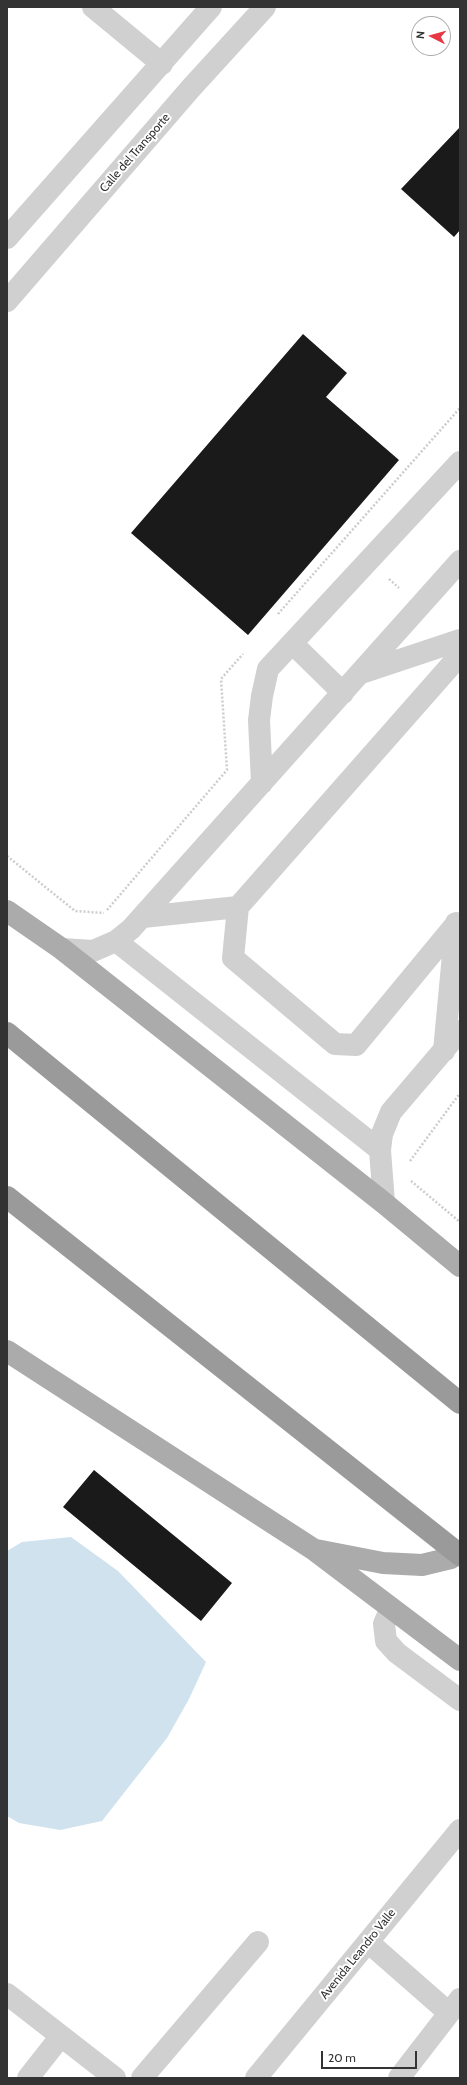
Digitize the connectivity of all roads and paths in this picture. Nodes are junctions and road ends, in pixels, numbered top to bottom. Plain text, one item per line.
1 (93, 7) edge
2 (211, 7) edge
3 (265, 7) edge
4 (162, 64) junction
5 (7, 238) edge
6 (7, 301) edge
7 (460, 462) edge
8 (460, 560) edge
9 (460, 640) edge
10 (292, 643) junction
11 (460, 655) edge
12 (361, 673) junction
13 (343, 693) junction
14 (262, 783) junction
15 (238, 907) junction
16 (7, 911) edge
17 (144, 917) junction
18 (458, 921) edge
19 (116, 941) junction
20 (62, 949) junction
21 (460, 1031) edge
22 (7, 1033) edge
23 (444, 1051) junction
24 (460, 1093) edge
25 (380, 1150) junction
26 (410, 1166) dead end
27 (410, 1180) dead end
28 (7, 1197) edge
29 (384, 1203) junction
30 (460, 1222) edge
31 (460, 1266) edge
32 (7, 1351) edge
33 (460, 1403) edge
34 (312, 1549) junction
35 (460, 1554) edge
36 (391, 1608) junction
37 (460, 1660) edge
38 (460, 1700) edge
39 (460, 1830) edge
40 (258, 1942) dead end
41 (368, 1942) junction
42 (7, 1994) edge
43 (455, 2006) edge
44 (61, 2036) junction
45 (28, 2078) edge
46 (115, 2078) edge
47 (142, 2078) edge
48 (256, 2078) edge
49 (399, 2078) edge

1 - 4 street
2 - 4 street
3 - 6 street, Calle del Transporte
4 - 5 street
7 - 10 street
8 - 12 street
9 - 12 street
10 - 13 street
10 - 14 street
11 - 15 street
12 - 13 street
13 - 14 street
14 - 17 street
15 - 17 street
15 - 18 street
16 - 20 main road
17 - 19 street
18 - 23 street
19 - 20 street
19 - 25 street
20 - 29 main road
21 - 23 street
22 - 33 highway
23 - 25 street
24 - 26 path
25 - 29 street
27 - 30 path
28 - 35 highway, bridge
29 - 31 main road
32 - 34 main road
34 - 35 main road
34 - 36 main road
36 - 37 main road
36 - 38 street
39 - 41 street, Avenida Leandro Valle
40 - 47 street
41 - 43 street
41 - 48 street, Avenida Leandro Valle
42 - 44 street
43 - 49 street
44 - 45 street
44 - 46 street

